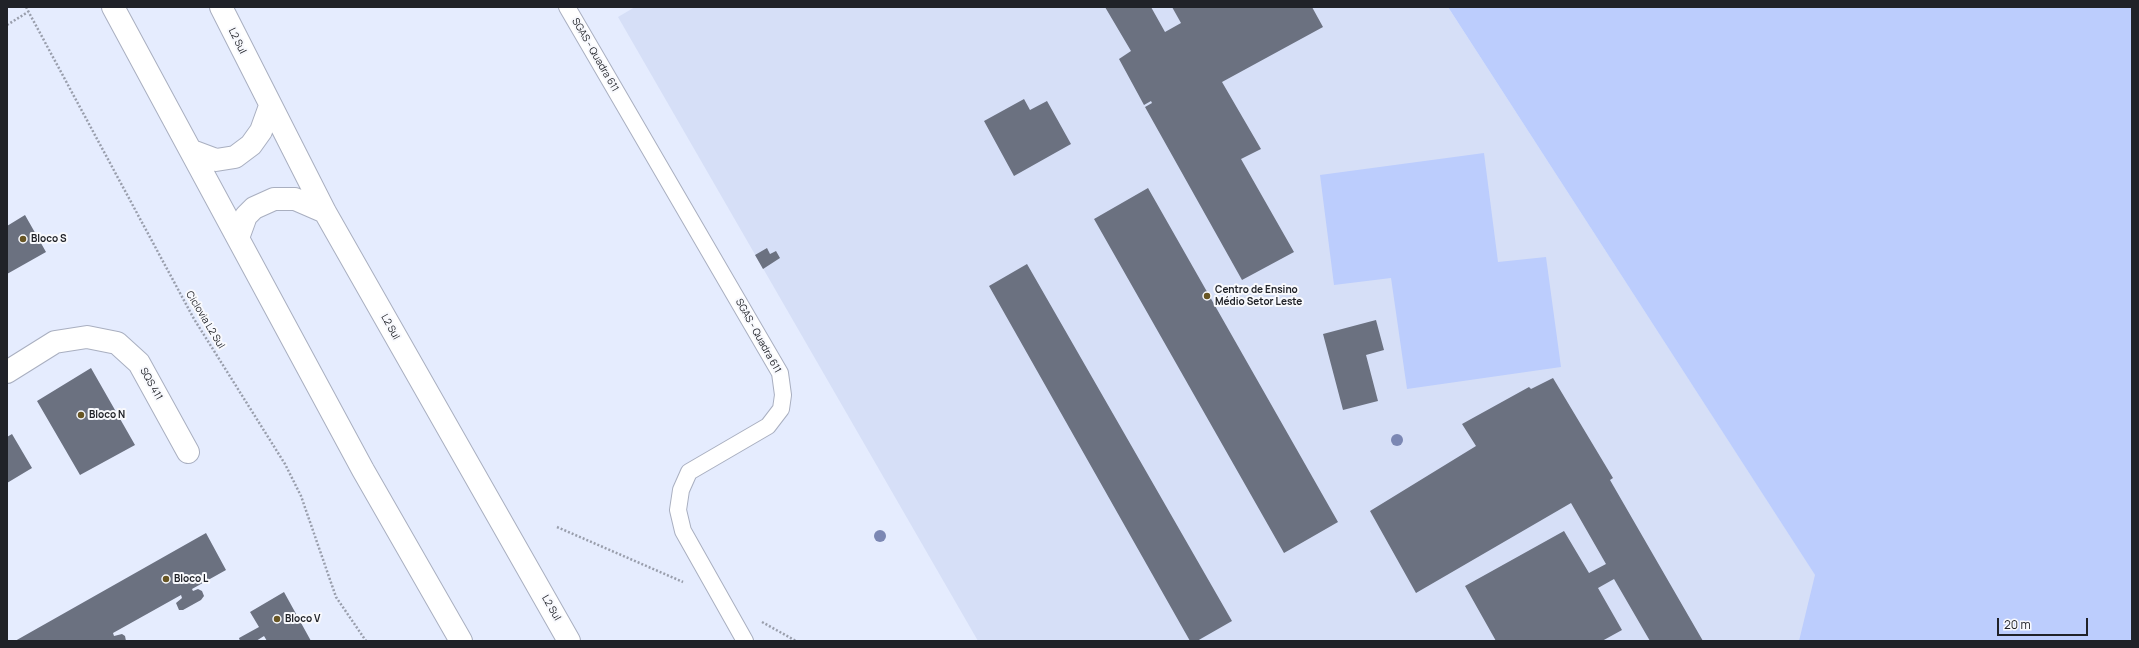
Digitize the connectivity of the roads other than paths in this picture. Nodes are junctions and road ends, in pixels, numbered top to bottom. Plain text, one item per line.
1 (113, 7) edge
2 (221, 7) edge
3 (567, 7) edge
4 (270, 106) junction
5 (192, 151) junction
6 (325, 212) junction
7 (238, 238) junction
8 (7, 372) edge
9 (188, 452) dead end
10 (461, 641) edge
11 (569, 641) edge
12 (745, 641) edge

1 - 5 main road
2 - 4 main road, L2 Sul
3 - 12 lane, SGAS - Quadra 611
4 - 5 main road
4 - 6 main road, L2 Sul
5 - 7 main road
6 - 7 main road
6 - 11 main road, L2 Sul
7 - 10 main road
8 - 9 main road, SQS 411

